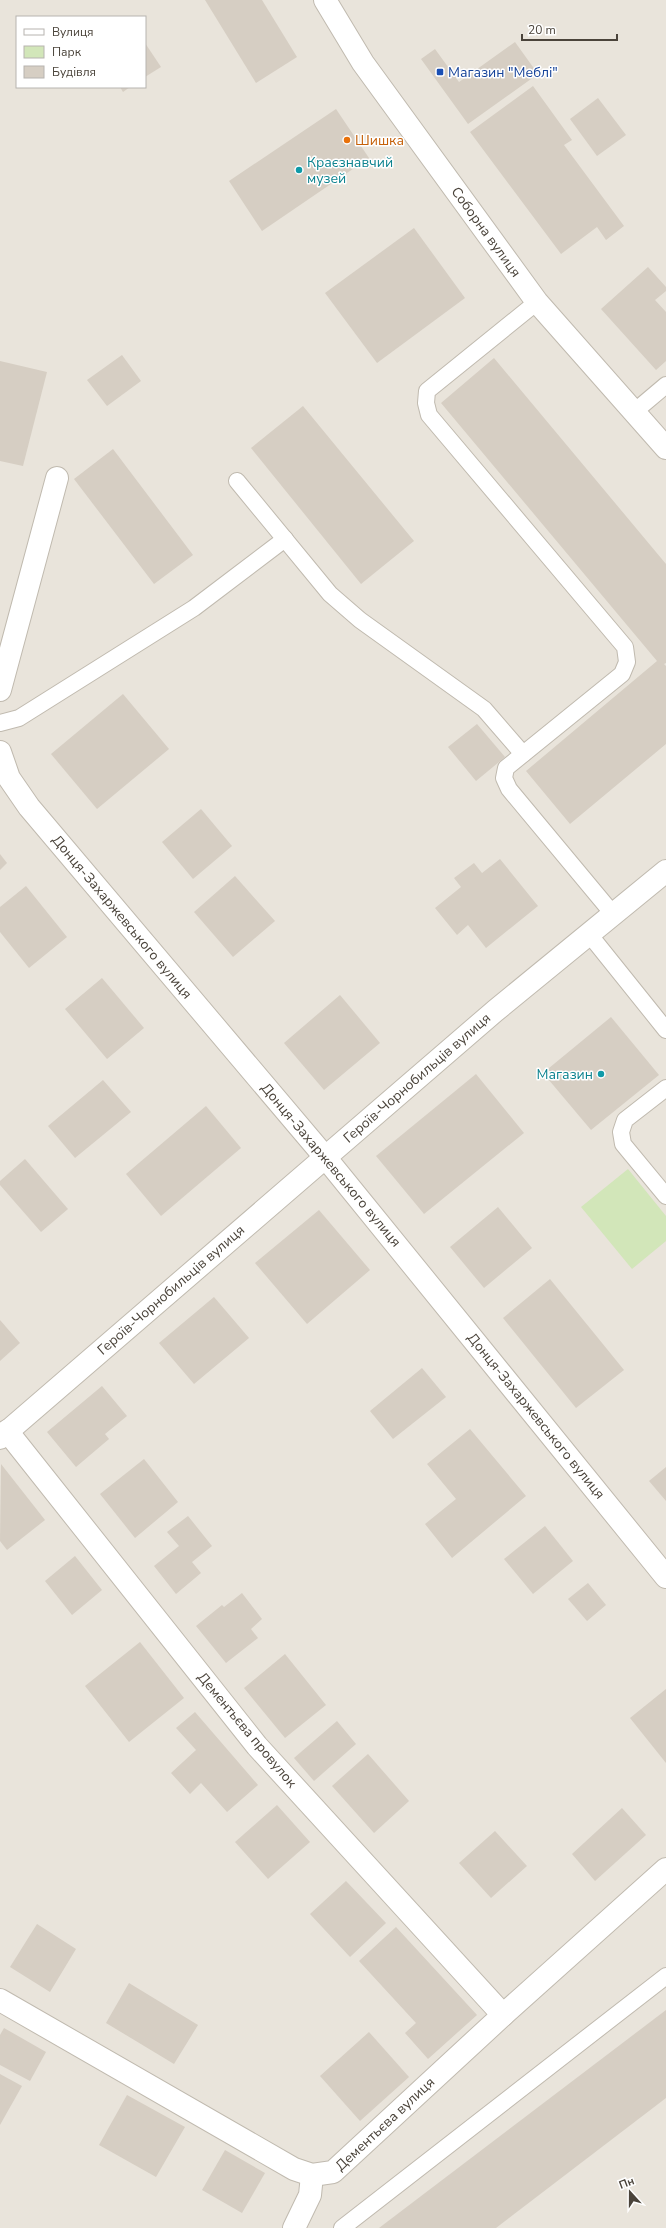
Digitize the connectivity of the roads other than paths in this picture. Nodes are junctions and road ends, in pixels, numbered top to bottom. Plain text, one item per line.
1 (325, 0) edge
2 (537, 302) junction
3 (666, 385) edge
4 (634, 412) junction
5 (666, 448) edge
6 (57, 478) dead end
7 (237, 481) dead end
8 (285, 539) junction
9 (0, 690) edge
10 (0, 723) edge
11 (0, 752) edge
12 (523, 754) junction
13 (666, 871) edge
14 (613, 914) junction
15 (589, 934) junction
16 (666, 1030) edge
17 (666, 1088) edge
18 (325, 1156) junction
19 (666, 1196) edge
20 (4, 1434) edge
21 (666, 1577) edge
22 (666, 1869) edge
23 (666, 1976) edge
24 (0, 2000) edge
25 (503, 2015) junction
26 (312, 2175) junction
27 (294, 2228) edge
28 (342, 2228) edge

1 - 2 street, Соборна вулиця
2 - 4 street, Соборна вулиця
2 - 12 lane
3 - 4 lane
4 - 5 street, Соборна вулиця
6 - 9 street
7 - 8 lane
8 - 10 lane
8 - 12 lane
11 - 18 street, Донця-Захаржевського вулиця
12 - 14 lane
13 - 14 street, Героїв-Чорнобильців вулиця
14 - 15 street, Героїв-Чорнобильців вулиця
15 - 16 lane
15 - 18 street, Героїв-Чорнобильців вулиця
17 - 19 lane
18 - 20 street, Героїв-Чорнобильців вулиця
18 - 21 street, Донця-Захаржевського вулиця
20 - 25 street, Дементьєва провулок
22 - 25 street, Дементьєва вулиця
23 - 28 lane
24 - 26 street, Дементьєва вулиця
25 - 26 street, Дементьєва вулиця
26 - 27 street

